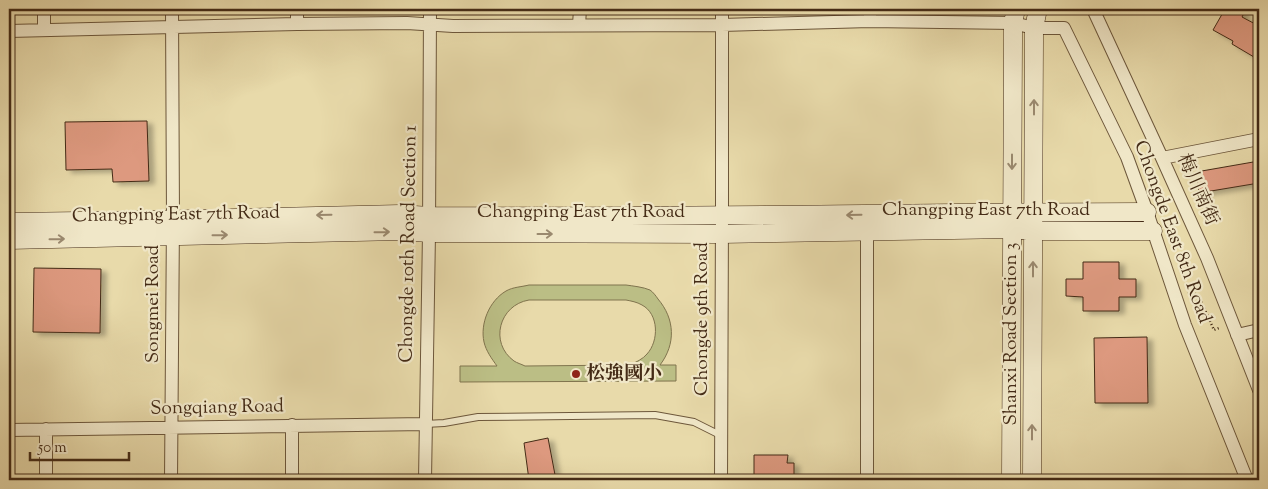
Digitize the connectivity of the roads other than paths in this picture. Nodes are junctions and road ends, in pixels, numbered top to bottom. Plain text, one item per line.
1 (44, 9) edge
2 (172, 9) edge
3 (297, 9) edge
4 (430, 9) edge
5 (580, 9) edge
6 (722, 9) edge
7 (1038, 9) edge
8 (1093, 9) edge
9 (870, 15) edge
10 (1014, 16) edge
11 (296, 24) junction
12 (430, 25) junction
13 (579, 25) junction
14 (722, 25) junction
15 (172, 27) junction
16 (1034, 28) junction
17 (44, 30) junction
18 (9, 31) edge
19 (1259, 139) edge
20 (1162, 158) junction
21 (1033, 212) junction
22 (1147, 212) junction
23 (722, 216) junction
24 (1012, 221) junction
25 (9, 222) edge
26 (429, 225) junction
27 (172, 228) junction
28 (866, 231) junction
29 (1033, 231) junction
30 (1153, 231) junction
31 (721, 234) junction
32 (9, 240) edge
33 (1259, 330) edge
34 (1237, 335) junction
35 (1259, 390) edge
36 (426, 424) junction
37 (292, 426) junction
38 (171, 428) junction
39 (46, 429) junction
40 (9, 430) edge
41 (720, 436) junction
42 (46, 480) edge
43 (171, 480) edge
44 (292, 480) edge
45 (425, 480) edge
46 (721, 480) edge
47 (866, 480) edge
48 (1011, 480) edge
49 (1032, 480) edge
50 (1247, 480) edge

1 - 17 street
2 - 15 street, Songmei Road
3 - 11 street
4 - 12 street, Chongde 10th Road Section 1
5 - 13 street
6 - 14 street, Chongde 9th Road
7 - 16 street, Shanxi Road Section 3
8 - 20 street, 梅川南街
9 - 10 street
9 - 14 street
10 - 16 street
10 -> 24 street, Shanxi Road Section 3
11 - 12 street
11 - 15 street
12 - 13 street
12 - 26 street, Chongde 10th Road Section 1
13 - 14 street
14 - 23 street, Chongde 9th Road
15 - 17 street
15 - 27 street, Songmei Road
21 -> 16 street, Shanxi Road Section 3
16 - 22 street, Chongde East 8th Road
17 - 18 street
19 - 20 street
20 - 34 street, 梅川南街
21 - 22 street, Changping East 7th Road
21 - 24 street, Changping East 7th Road
21 - 29 street, Shanxi Road Section 3
22 - 30 street, Chongde East 8th Road
24 -> 23 street, Changping East 7th Road
23 - 26 street, Changping East 7th Road
23 - 31 street, Chongde 9th Road
24 - 28 street, Changping East 7th Road
24 - 29 street, Changping East 7th Road
24 - 48 street, Shanxi Road Section 3
25 - 27 street, Changping East 7th Road
26 - 27 street, Changping East 7th Road
26 -> 31 street, Changping East 7th Road
26 - 36 street, Chongde 10th Road Section 1
32 -> 27 street, Changping East 7th Road
27 - 38 street, Songmei Road
28 - 31 street, Changping East 7th Road
28 - 47 street
29 - 30 street, Changping East 7th Road
49 -> 29 street, Shanxi Road Section 3
30 - 50 street, Chongde East 8th Road
31 - 41 street, Chongde 9th Road
33 - 34 street
34 - 35 street, 梅川南街
36 - 37 street, Songqiang Road
36 - 41 lane
36 - 45 street, Chongde 10th Road Section 1
37 - 38 street, Songqiang Road
37 - 44 street
38 - 39 street, Songqiang Road
38 - 43 street, Songmei Road
39 - 40 street, Songqiang Road
39 - 42 street
41 - 46 street, Chongde 9th Road

